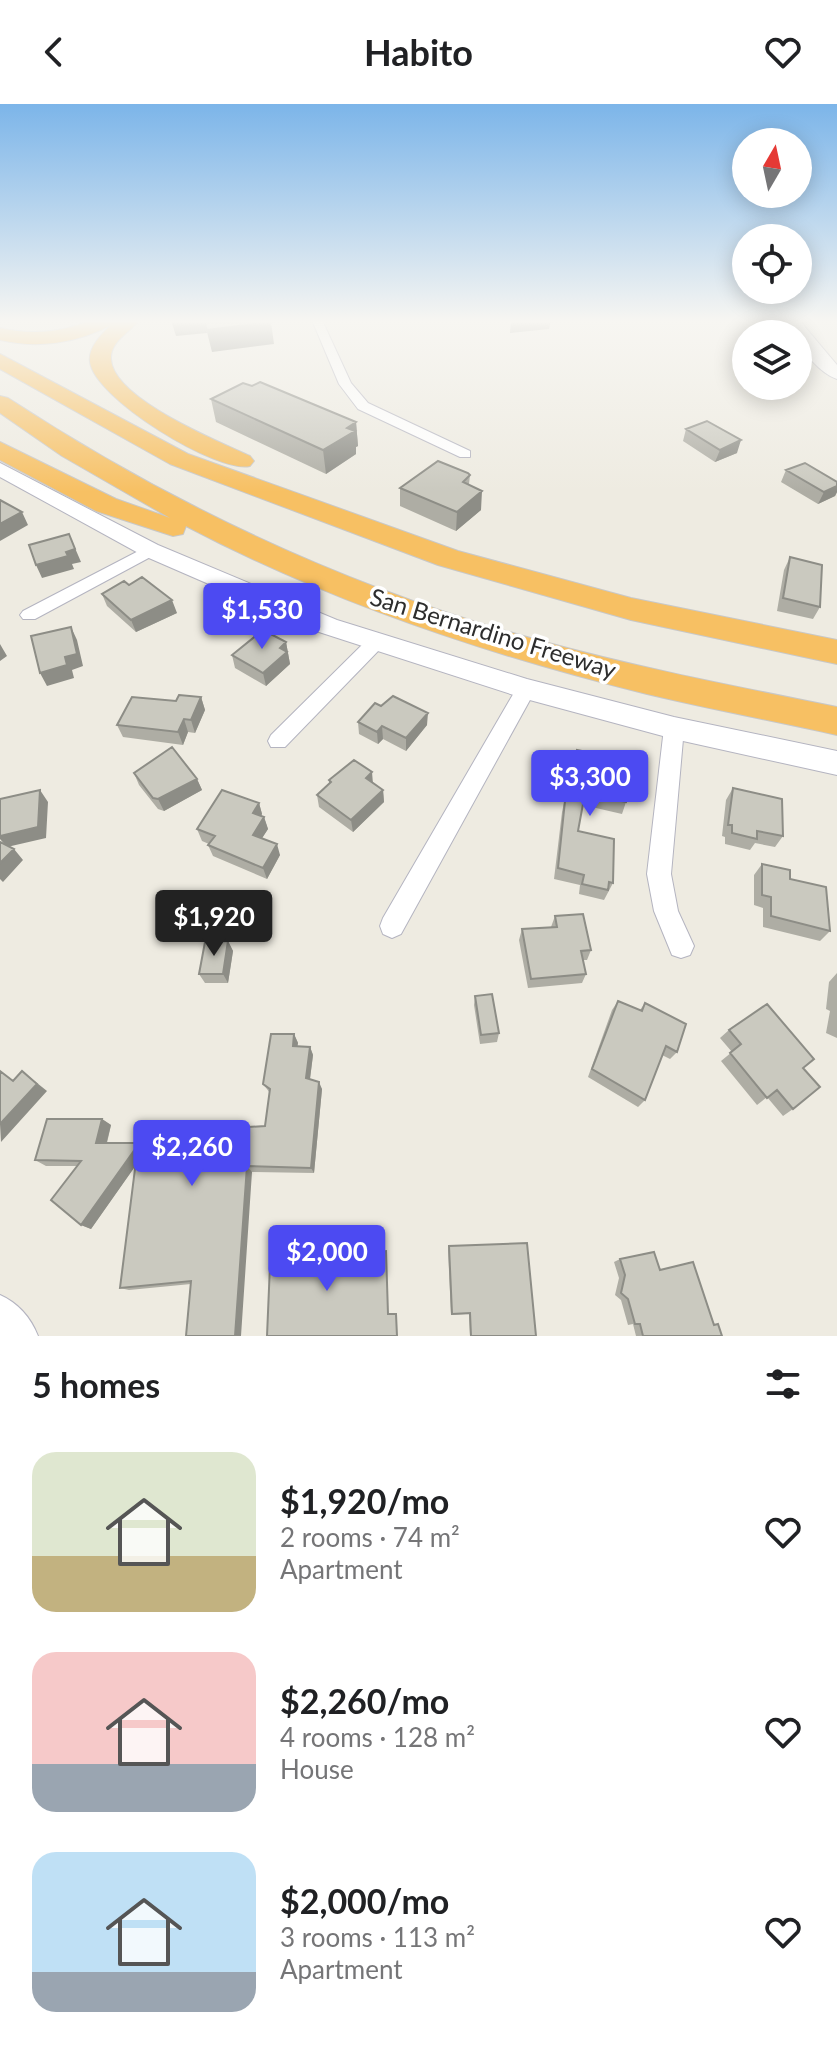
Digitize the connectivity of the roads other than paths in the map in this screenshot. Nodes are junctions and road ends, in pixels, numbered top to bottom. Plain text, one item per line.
1 (32, 377) edge
2 (106, 377) edge
3 (342, 377) edge
4 (0, 403) edge
5 (0, 450) edge
6 (465, 454) dead end
7 (0, 469) edge
8 (150, 550) junction
9 (285, 565) junction
10 (631, 609) junction
11 (29, 615) dead end
12 (376, 642) junction
13 (837, 652) edge
14 (526, 689) junction
15 (837, 721) edge
16 (674, 728) junction
17 (278, 741) dead end
18 (837, 763) edge
19 (392, 926) dead end
20 (681, 946) dead end
21 (0, 1312) edge
22 (21, 1336) edge

1 - 10 highway
2 - 10 highway
3 - 6 street
4 - 9 highway, San Bernardino Freeway
5 - 9 highway
7 - 8 street
8 - 11 street
8 - 12 street
9 - 15 highway, San Bernardino Freeway
10 - 13 highway
12 - 14 street
12 - 17 street
14 - 16 street
14 - 19 street
16 - 18 street
16 - 20 street
21 - 22 street

